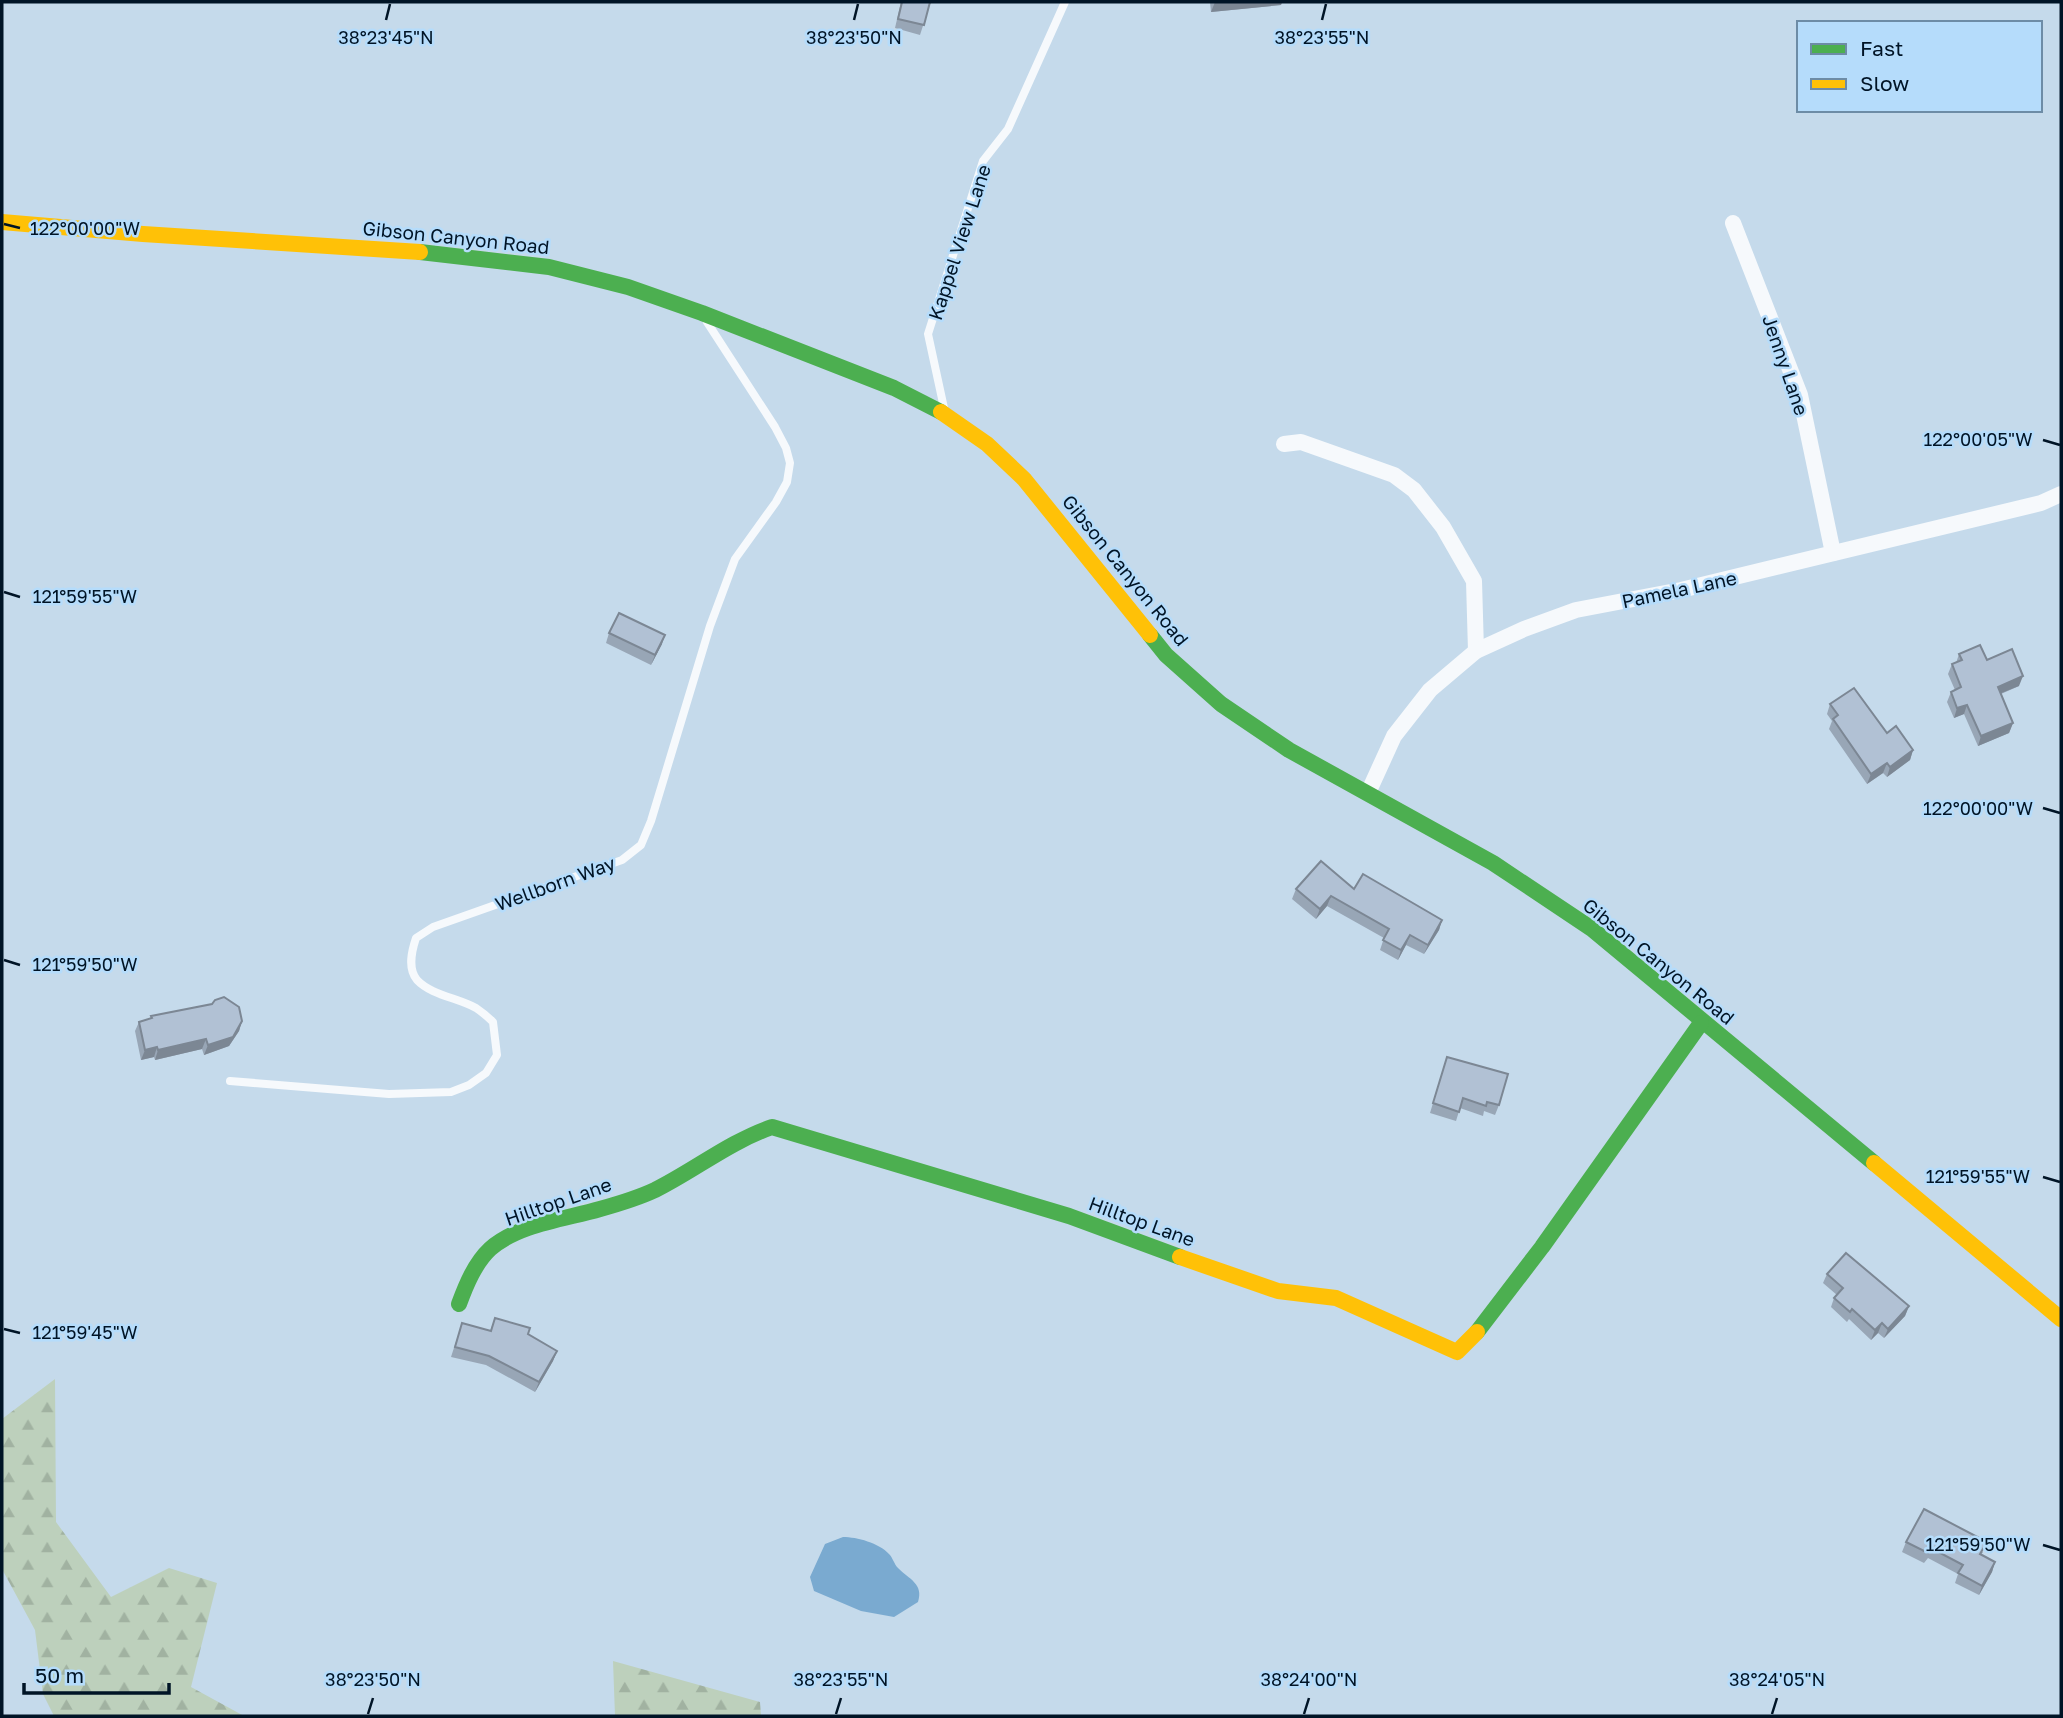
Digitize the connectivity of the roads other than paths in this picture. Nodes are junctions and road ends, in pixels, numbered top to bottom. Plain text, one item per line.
1 (1065, 2) edge
2 (2, 222) edge
3 (1733, 223) dead end
4 (702, 313) junction
5 (946, 415) junction
6 (1284, 444) dead end
7 (2061, 494) edge
8 (1833, 553) junction
9 (1476, 651) junction
10 (1368, 793) junction
11 (1701, 1023) junction
12 (230, 1081) dead end
13 (459, 1304) dead end
14 (2061, 1319) edge

1 - 5 lane, Kappel View Lane
2 - 4 main road, Gibson Canyon Road
3 - 8 street, Jenny Lane
4 - 5 main road, Gibson Canyon Road
4 - 12 lane, Wellborn Way
5 - 10 main road, Gibson Canyon Road
6 - 9 street
7 - 8 street, Pamela Lane
8 - 9 street, Pamela Lane
9 - 10 street, Pamela Lane
10 - 11 main road, Gibson Canyon Road
11 - 13 main road, Hilltop Lane
11 - 14 main road, Gibson Canyon Road

